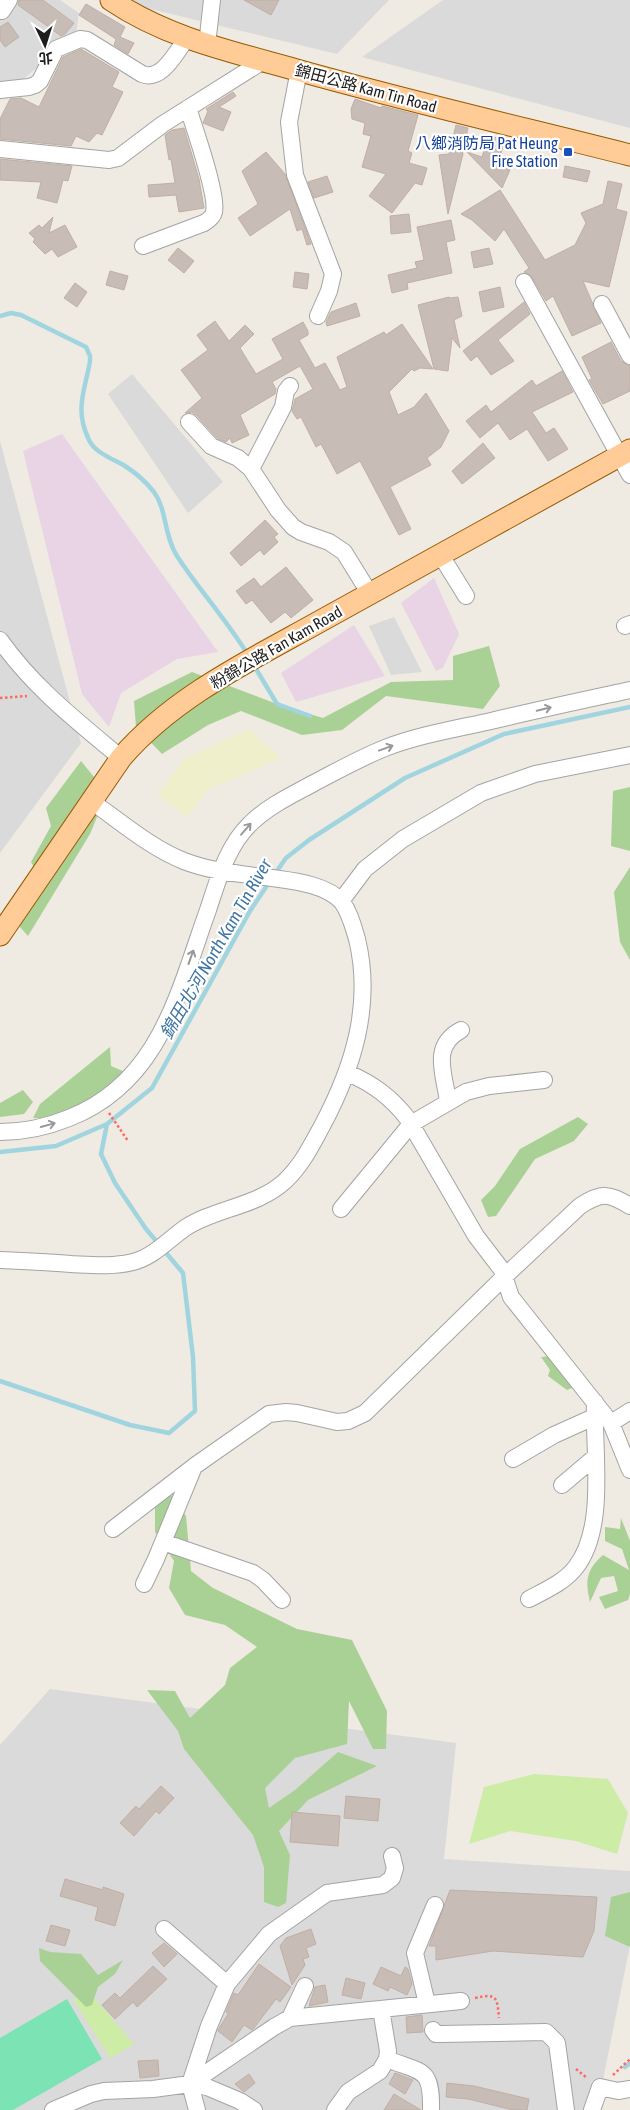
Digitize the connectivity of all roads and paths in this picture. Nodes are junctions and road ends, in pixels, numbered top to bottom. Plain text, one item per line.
1 (110, 0) edge
2 (212, 0) edge
3 (187, 38) junction
4 (208, 45) junction
5 (263, 61) junction
6 (299, 70) junction
7 (0, 90) edge
8 (188, 108) junction
9 (0, 149) edge
10 (630, 155) edge
11 (143, 246) dead end
12 (524, 282) dead end
13 (602, 304) dead end
14 (318, 316) dead end
15 (630, 356) edge
16 (290, 386) dead end
17 (189, 422) dead end
18 (625, 452) edge
19 (251, 469) junction
20 (630, 476) edge
21 (440, 554) junction
22 (370, 594) junction
23 (466, 596) dead end
24 (0, 640) edge
25 (630, 690) edge
26 (46, 694) junction
27 (0, 698) edge
28 (630, 755) edge
29 (121, 758) junction
30 (91, 801) junction
31 (222, 870) junction
32 (341, 901) junction
33 (0, 935) edge
34 (461, 1030) dead end
35 (348, 1073) junction
36 (544, 1080) dead end
37 (448, 1101) junction
38 (106, 1110) dead end
39 (411, 1124) junction
40 (0, 1132) edge
41 (128, 1141) dead end
42 (630, 1206) edge
43 (341, 1209) dead end
44 (0, 1260) edge
45 (504, 1277) junction
46 (594, 1409) junction
47 (630, 1411) edge
48 (612, 1423) junction
49 (595, 1457) junction
50 (513, 1458) dead end
51 (196, 1465) junction
52 (630, 1470) edge
53 (562, 1484) dead end
54 (112, 1529) dead end
55 (163, 1542) junction
56 (144, 1584) dead end
57 (528, 1599) dead end
58 (282, 1600) dead end
59 (392, 1856) dead end
60 (435, 1905) dead end
61 (164, 1929) dead end
62 (227, 1984) junction
63 (305, 1986) dead end
64 (461, 2001) joint
65 (427, 2004) junction
66 (381, 2009) junction
67 (290, 2018) junction
68 (433, 2030) dead end
69 (500, 2033) junction
70 (387, 2059) junction
71 (630, 2059) edge
72 (560, 2064) junction
73 (190, 2084) junction
74 (600, 2086) junction
75 (630, 2089) edge
76 (53, 2110) edge
77 (197, 2110) edge
78 (254, 2110) edge
79 (335, 2110) edge
80 (431, 2110) edge
81 (566, 2110) edge
82 (592, 2110) edge

1 - 3 main road, 錦田公路 Kam Tin Road
2 - 4 street
3 - 4 main road, 錦田公路 Kam Tin Road
3 - 7 street
4 - 5 main road, 錦田公路 Kam Tin Road
5 - 6 main road, 錦田公路 Kam Tin Road
5 - 8 street
6 - 10 main road, 錦田公路 Kam Tin Road
6 - 14 street
8 - 9 street
8 - 11 street
12 - 18 street
13 - 15 street
16 - 19 street
17 - 19 street
18 - 20 street
18 - 21 main road, 粉錦公路 Fan Kam Road
19 - 22 street
21 - 22 main road, 粉錦公路 Fan Kam Road
21 - 23 street
22 - 29 main road, 粉錦公路 Fan Kam Road
24 - 26 street
31 -> 25 street
26 - 27 path
26 - 29 street
28 - 32 street
29 - 30 main road, 粉錦公路 Fan Kam Road
30 - 31 street
30 - 33 main road, 粉錦公路 Fan Kam Road
31 - 32 street
40 -> 31 street
32 - 35 street
34 - 37 street
35 - 39 street
35 - 44 street
36 - 37 street
37 - 39 street
38 - 41 path
39 - 43 street
39 - 45 street
42 - 45 street
45 - 46 street
45 - 51 street
46 - 48 street
46 - 49 street
46 - 50 street
47 - 48 street
48 - 52 street
49 - 53 street
49 - 57 street
51 - 54 street
51 - 55 street
55 - 56 street
55 - 58 street
59 - 62 street
60 - 65 street
61 - 62 street
62 - 73 street
63 - 67 street
64 - 65 street
64 - 69 path
65 - 66 street
66 - 67 street
66 - 70 street
67 - 73 street
68 - 69 street
69 - 72 street
70 - 79 street
70 - 80 street
71 - 74 path
72 - 74 path
72 - 81 street
73 - 76 street
73 - 77 street
73 - 78 street
74 - 75 street
74 - 82 street

